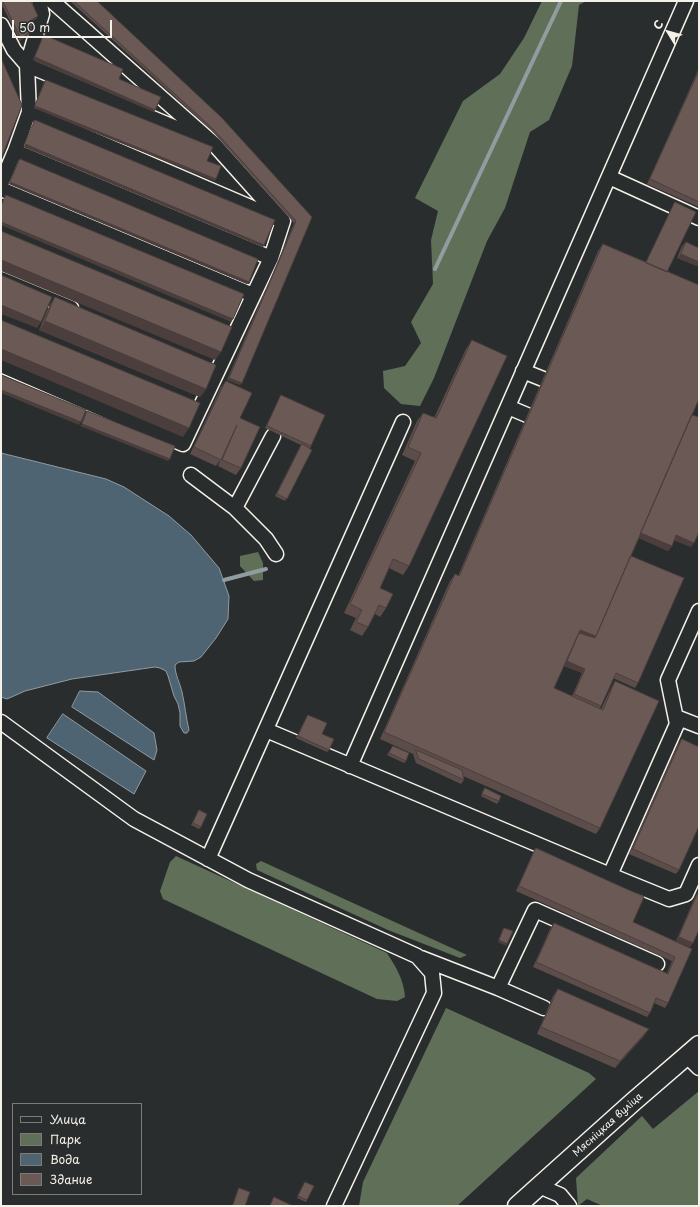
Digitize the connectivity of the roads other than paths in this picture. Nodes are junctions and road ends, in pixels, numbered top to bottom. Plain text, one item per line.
1 (39, 1) edge
2 (52, 1) edge
3 (686, 1) edge
4 (1, 25) edge
5 (28, 65) junction
6 (29, 112) junction
7 (214, 144) junction
8 (15, 151) junction
9 (609, 177) junction
10 (1, 184) edge
11 (1, 189) edge
12 (699, 218) edge
13 (282, 221) junction
14 (271, 258) junction
15 (1, 278) edge
16 (253, 295) junction
17 (81, 312) edge
18 (221, 326) edge
19 (236, 332) junction
20 (204, 364) edge
21 (1, 365) edge
22 (218, 370) junction
23 (523, 371) junction
24 (543, 379) edge
25 (187, 399) edge
26 (202, 405) junction
27 (508, 407) junction
28 (528, 415) edge
29 (403, 422) dead end
30 (273, 436) dead end
31 (191, 475) dead end
32 (235, 508) junction
33 (276, 554) dead end
34 (699, 611) edge
35 (676, 717) junction
36 (1, 722) edge
37 (699, 726) edge
38 (266, 730) junction
39 (350, 766) junction
40 (208, 859) junction
41 (699, 865) edge
42 (610, 875) junction
43 (417, 956) junction
44 (658, 964) dead end
45 (498, 988) junction
46 (544, 1008) dead end
47 (695, 1056) edge
48 (539, 1186) junction
49 (334, 1206) edge
50 (517, 1206) edge
51 (568, 1206) edge

1 - 5 lane
2 - 7 lane
3 - 9 lane
4 - 5 lane
5 - 6 lane
5 - 7 lane
6 - 8 lane
6 - 13 lane
7 - 13 lane
8 - 10 lane
8 - 14 lane
9 - 12 lane
9 - 23 lane
11 - 16 lane
13 - 14 lane
14 - 16 lane
15 - 17 lane
16 - 19 lane
18 - 19 lane
19 - 22 lane
20 - 22 lane
21 - 26 lane
22 - 26 lane
23 - 24 lane
23 - 27 lane
25 - 26 lane
27 - 28 lane
27 - 39 lane
29 - 38 lane
30 - 32 lane
31 - 32 lane
32 - 33 lane
34 - 35 lane
35 - 37 lane
35 - 42 lane
36 - 40 lane
38 - 39 lane
38 - 40 lane
39 - 42 lane
40 - 43 lane
41 - 42 lane
43 - 45 lane
43 - 49 lane
44 - 45 lane
45 - 46 lane
47 - 48 main road, Мясніцкая вуліца
48 - 50 main road, Мясніцкая вуліца
48 - 51 lane

